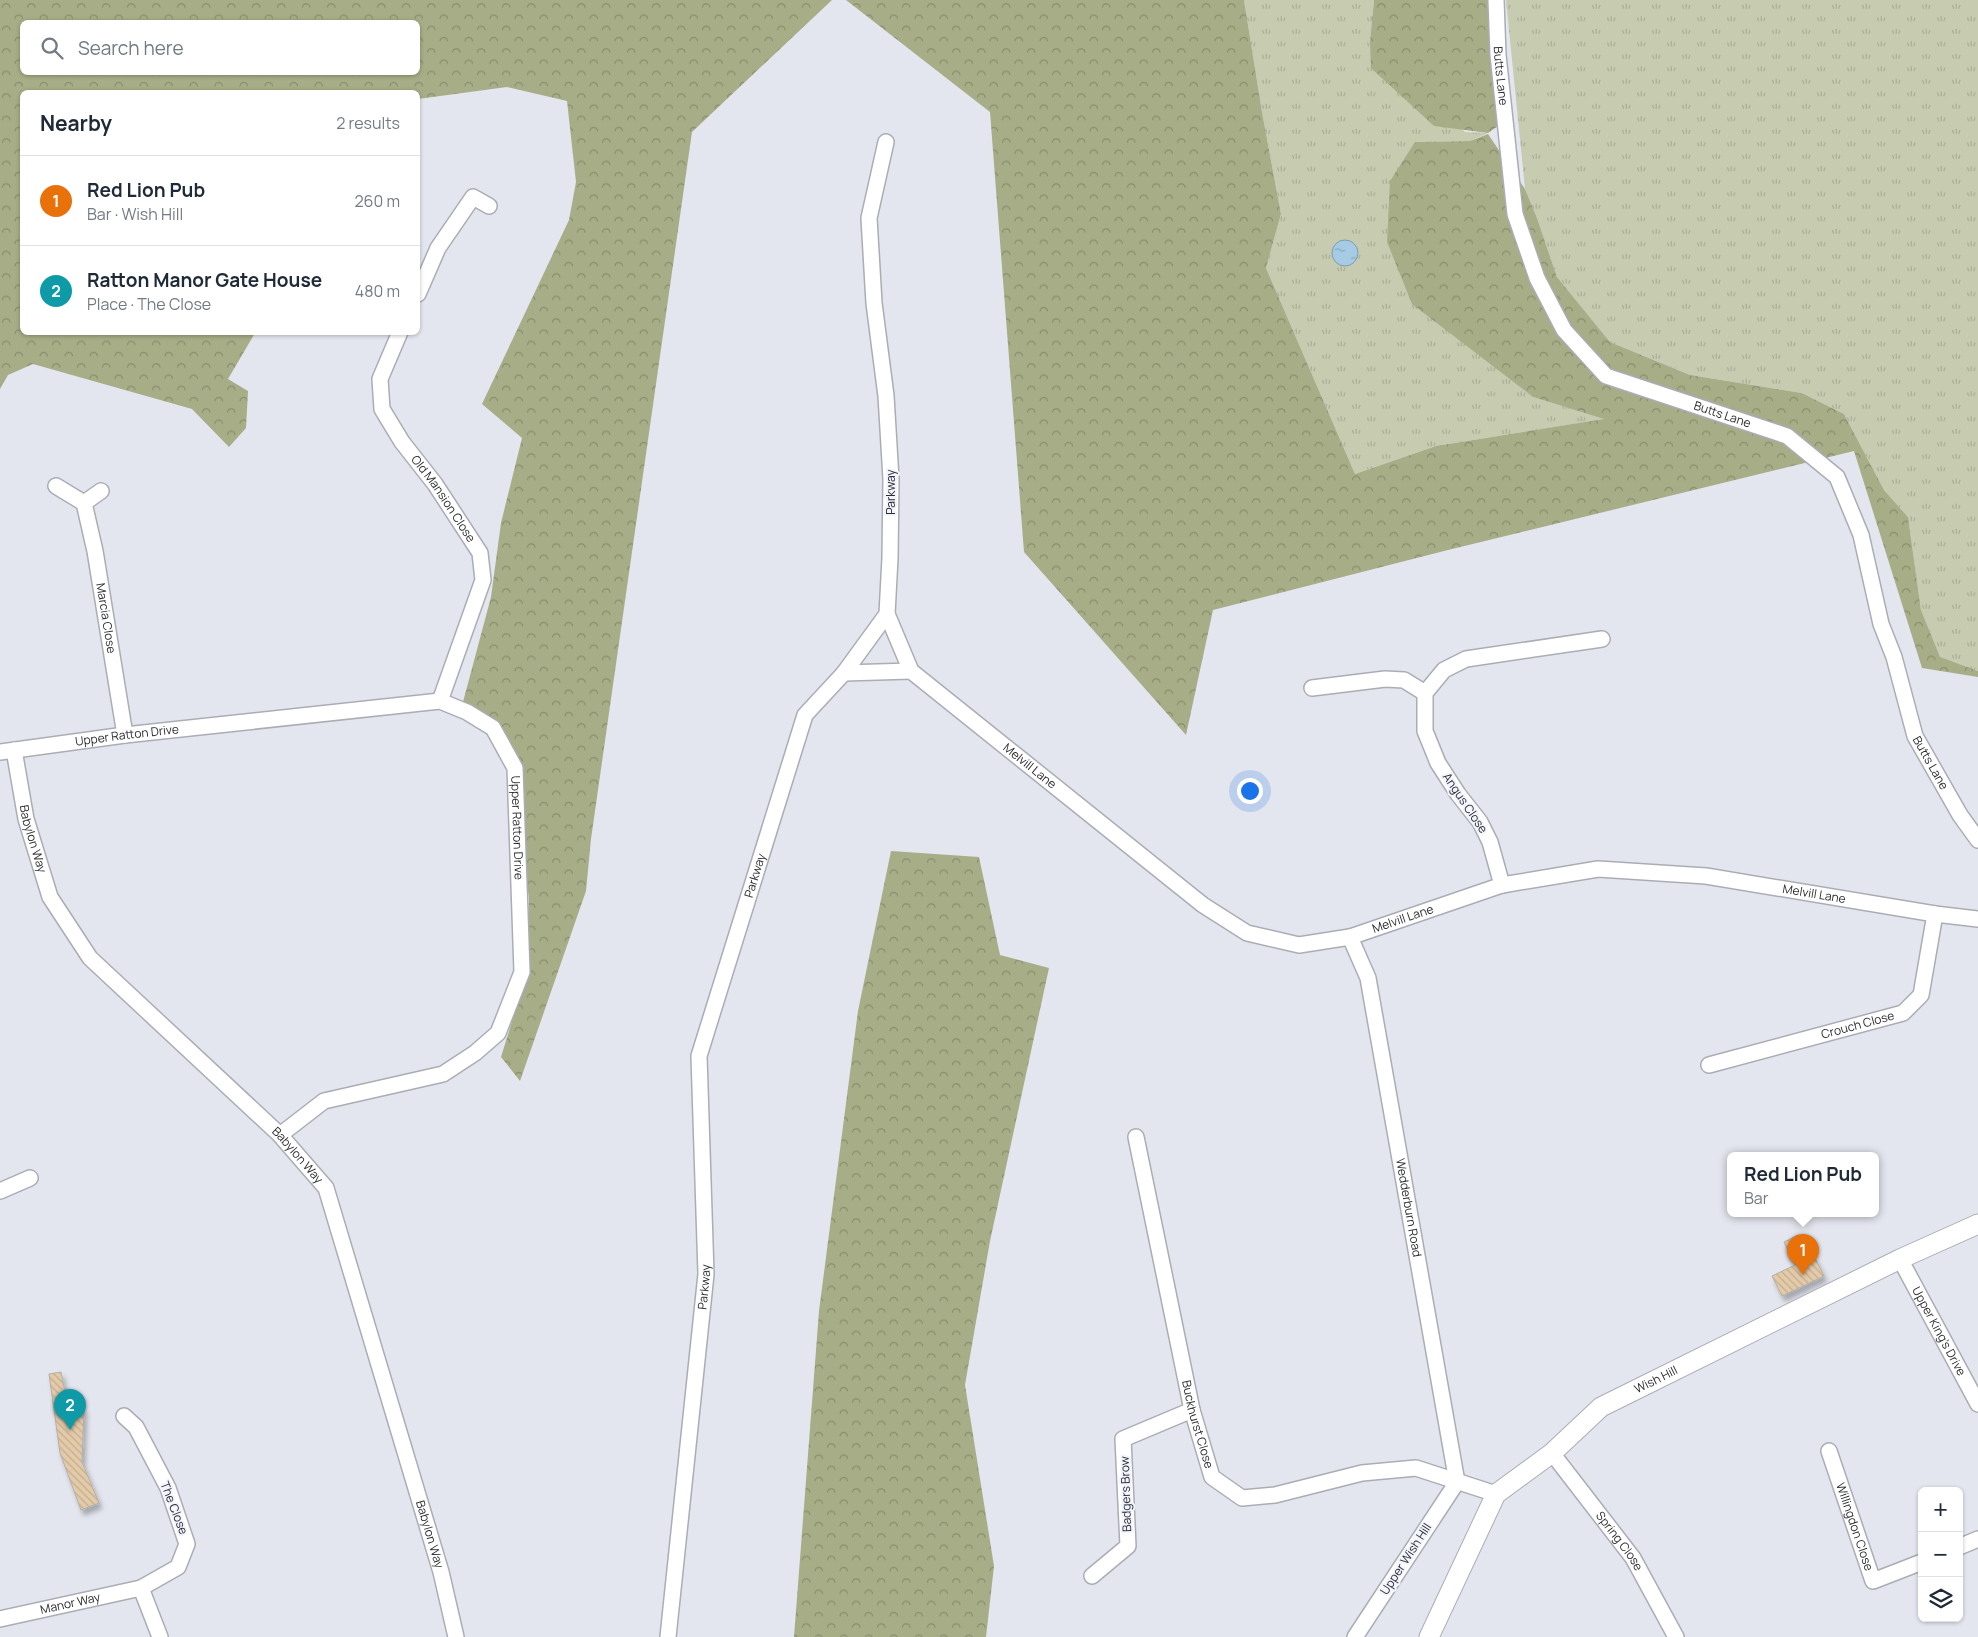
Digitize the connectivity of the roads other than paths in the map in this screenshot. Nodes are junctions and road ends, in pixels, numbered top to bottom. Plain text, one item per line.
1 (1496, 0) edge
2 (886, 142) dead end
3 (489, 206) dead end
4 (420, 289) edge
5 (399, 335) edge
6 (56, 486) dead end
7 (101, 491) dead end
8 (84, 503) junction
9 (886, 614) junction
10 (1602, 639) dead end
11 (912, 671) junction
12 (844, 673) junction
13 (1312, 688) dead end
14 (1425, 693) junction
15 (440, 701) junction
16 (125, 735) junction
17 (7, 751) edge
18 (1978, 840) edge
19 (1502, 885) junction
20 (1935, 914) junction
21 (1978, 919) edge
22 (1350, 937) junction
23 (1709, 1065) dead end
24 (280, 1135) junction
25 (1136, 1138) dead end
26 (30, 1178) dead end
27 (0, 1191) edge
28 (1978, 1224) edge
29 (1900, 1260) junction
30 (1978, 1404) edge
31 (1192, 1410) junction
32 (124, 1416) dead end
33 (1829, 1451) dead end
34 (1552, 1453) junction
35 (1457, 1482) junction
36 (1496, 1494) junction
37 (1978, 1539) edge
38 (1963, 1545) edge
39 (1918, 1564) edge
40 (1092, 1576) dead end
41 (141, 1588) junction
42 (0, 1618) edge
43 (160, 1637) edge
44 (456, 1637) edge
45 (668, 1637) edge
46 (1355, 1637) edge
47 (1429, 1637) edge
48 (1676, 1637) edge

1 - 18 street, Butts Lane
2 - 9 street, Parkway
3 - 4 street
5 - 15 street, Old Mansion Close
6 - 8 street
7 - 8 street
8 - 16 street, Marcia Close
9 - 11 street
9 - 12 street, Parkway
10 - 14 street
11 - 12 street
11 - 22 street, Melvill Lane
12 - 45 street, Parkway
13 - 14 street
14 - 19 street, Angus Close
15 - 16 street, Upper Ratton Drive
15 - 24 street, Upper Ratton Drive
16 - 17 street, Upper Ratton Drive
17 - 24 street, Babylon Way
19 - 20 street, Melvill Lane
19 - 22 street, Melvill Lane
20 - 21 street, Melvill Lane
20 - 23 street, Crouch Close
22 - 35 street, Wedderburn Road
24 - 44 street, Babylon Way
25 - 31 street, Buckhurst Close
26 - 27 street
28 - 29 street, Wish Hill
29 - 30 street, Upper King's Drive
29 - 34 street, Wish Hill
31 - 35 street, Buckhurst Close
31 - 40 street, Badgers Brow
32 - 41 street, The Close
33 - 39 street, Willingdon Close
34 - 36 street, Wish Hill
34 - 48 street, Spring Close
35 - 36 street, Buckhurst Close
35 - 46 street, Upper Wish Hill
36 - 47 street, Wish Hill
37 - 38 street
41 - 42 street, Manor Way
41 - 43 street

